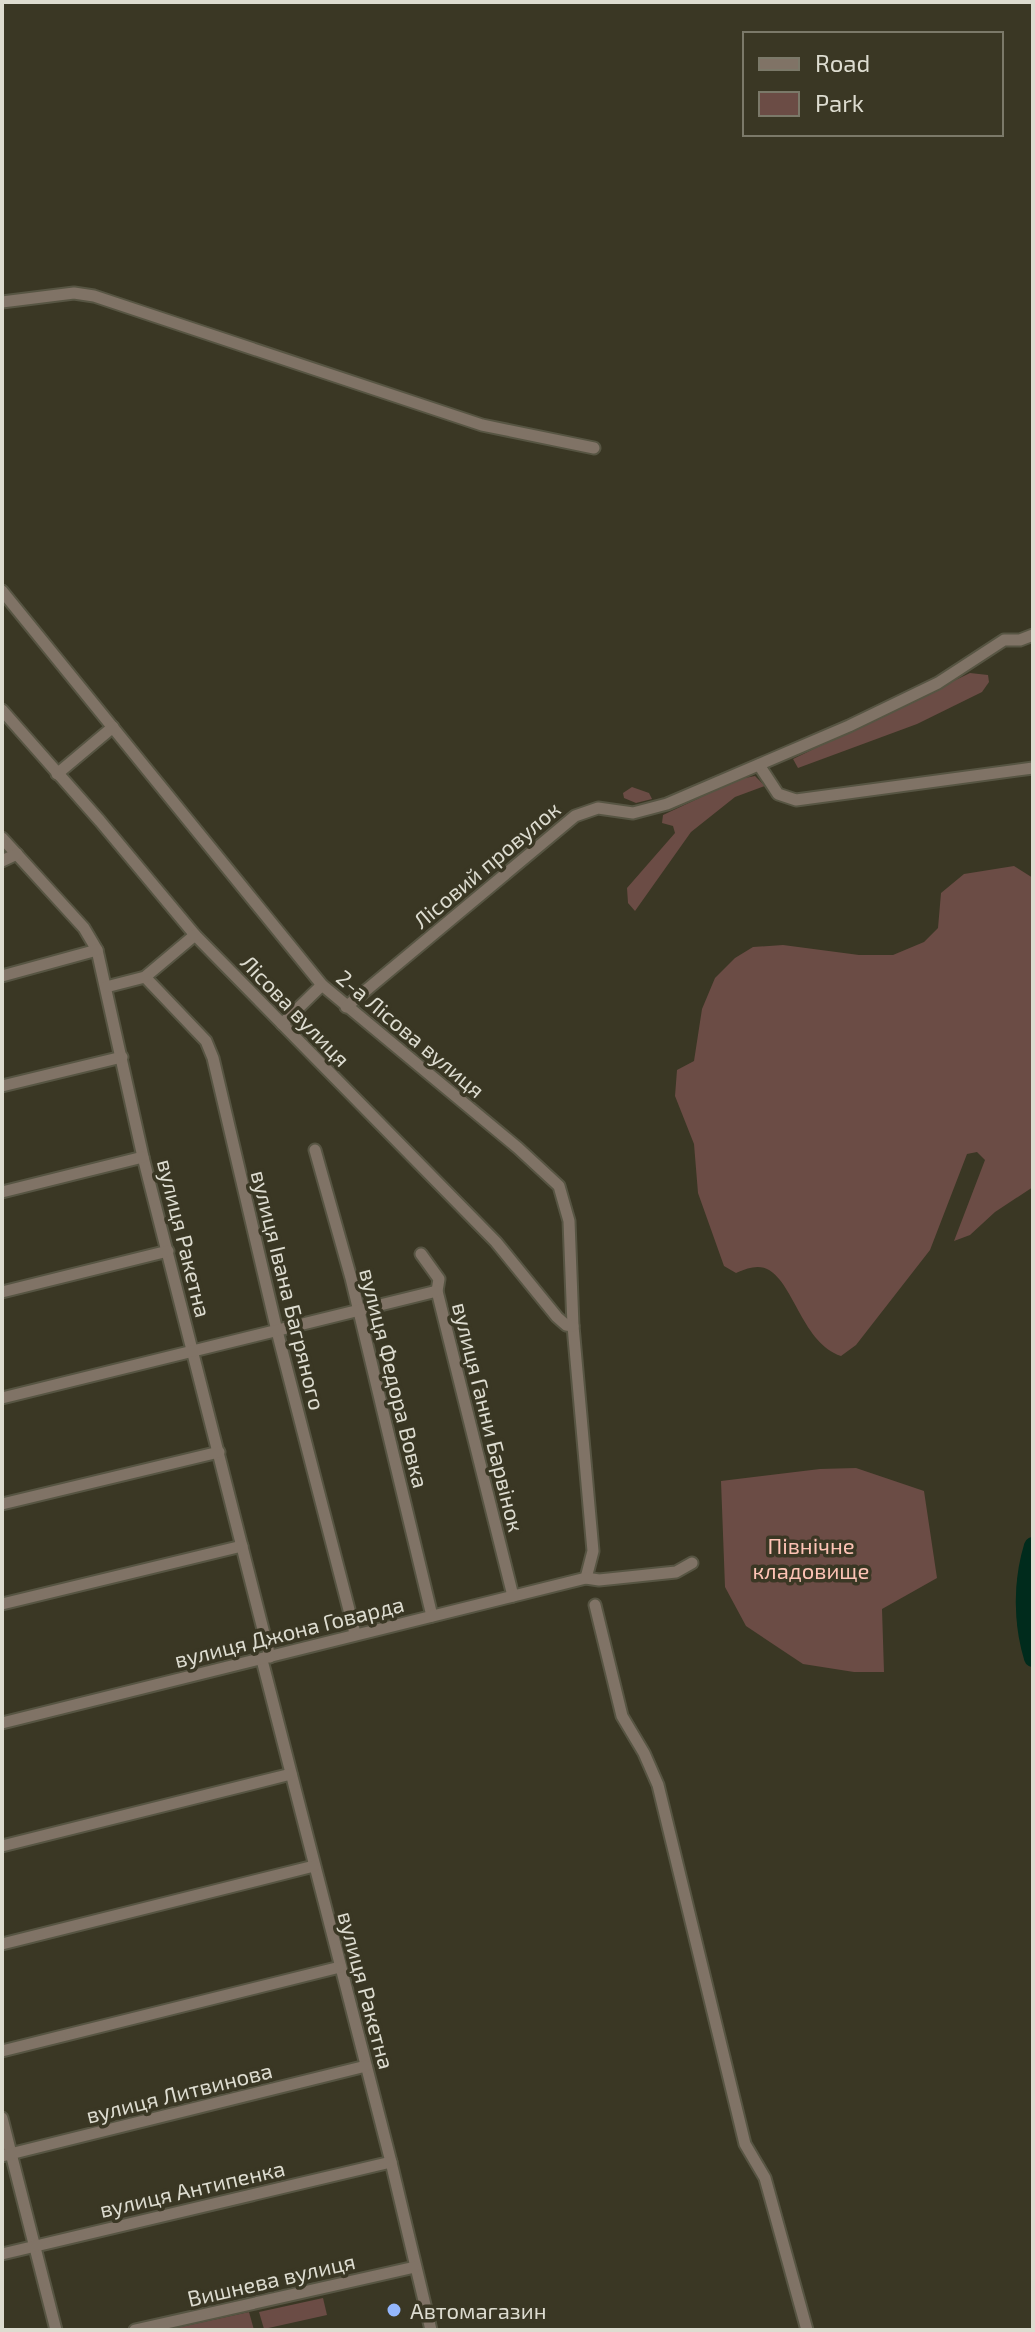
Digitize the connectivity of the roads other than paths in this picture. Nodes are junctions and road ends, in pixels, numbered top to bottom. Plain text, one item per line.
1 (2, 302) edge
2 (594, 448) dead end
3 (2, 591) edge
4 (1033, 635) edge
5 (2, 710) edge
6 (113, 727) junction
7 (759, 765) junction
8 (1033, 768) edge
9 (57, 774) junction
10 (2, 838) edge
11 (17, 854) junction
12 (2, 861) edge
13 (195, 935) junction
14 (97, 950) junction
15 (2, 976) edge
16 (145, 977) junction
17 (322, 985) junction
18 (106, 987) junction
19 (346, 1007) junction
20 (282, 1024) junction
21 (122, 1057) junction
22 (2, 1086) edge
23 (315, 1150) dead end
24 (143, 1157) junction
25 (2, 1192) edge
26 (168, 1251) junction
27 (421, 1254) dead end
28 (437, 1291) junction
29 (2, 1292) edge
30 (358, 1310) junction
31 (573, 1326) junction
32 (277, 1331) junction
33 (193, 1351) junction
34 (2, 1398) edge
35 (219, 1452) junction
36 (2, 1504) edge
37 (242, 1546) junction
38 (692, 1563) dead end
39 (586, 1578) junction
40 (513, 1596) junction
41 (2, 1604) edge
42 (595, 1605) dead end
43 (432, 1616) junction
44 (355, 1633) junction
45 (266, 1658) junction
46 (2, 1723) edge
47 (291, 1774) junction
48 (2, 1846) edge
49 (314, 1866) junction
50 (2, 1944) edge
51 (340, 1967) junction
52 (2, 2051) edge
53 (366, 2066) junction
54 (2, 2118) edge
55 (6, 2155) edge
56 (391, 2162) junction
57 (33, 2246) junction
58 (2, 2254) edge
59 (415, 2267) junction
60 (56, 2330) edge
61 (135, 2330) edge
62 (431, 2330) edge
63 (807, 2330) edge

1 - 2 street
3 - 6 street, 2-а Лісова вулиця
4 - 7 street, Лісовий провулок
5 - 9 street, Лісова вулиця
6 - 9 street
6 - 17 street, 2-а Лісова вулиця
7 - 8 street
7 - 19 street, Лісовий провулок
9 - 13 street, Лісова вулиця
10 - 11 street, вулиця Ракетна
11 - 12 street
11 - 14 street, вулиця Ракетна
13 - 16 street
13 - 20 street, Лісова вулиця
14 - 15 street
14 - 18 street, вулиця Ракетна
16 - 18 street
16 - 32 street, вулиця Івана Багряного
17 - 19 street, 2-а Лісова вулиця
17 - 20 street
18 - 21 street, вулиця Ракетна
19 - 31 street, 2-а Лісова вулиця
20 - 31 street, Лісова вулиця
21 - 22 street
21 - 24 street, вулиця Ракетна
23 - 30 street, вулиця Федора Вовка
24 - 25 street
24 - 26 street, вулиця Ракетна
26 - 29 street
26 - 33 street, вулиця Ракетна
27 - 28 street, вулиця Ганни Барвінок
28 - 30 street
28 - 40 street, вулиця Ганни Барвінок
30 - 32 street
30 - 43 street, вулиця Федора Вовка
31 - 39 street, 2-а Лісова вулиця
32 - 33 street
32 - 44 street, вулиця Івана Багряного
33 - 34 street
33 - 35 street, вулиця Ракетна
35 - 36 street
35 - 37 street, вулиця Ракетна
37 - 41 street
37 - 45 street, вулиця Ракетна
38 - 39 street, вулиця Джона Говарда
39 - 40 street, вулиця Джона Говарда
40 - 43 street, вулиця Джона Говарда
42 - 63 street
43 - 44 street, вулиця Джона Говарда
44 - 45 street, вулиця Джона Говарда
45 - 46 street, вулиця Джона Говарда
45 - 47 street, вулиця Ракетна
47 - 48 street
47 - 49 street, вулиця Ракетна
49 - 50 street
49 - 51 street, вулиця Ракетна
51 - 52 street
51 - 53 street, вулиця Ракетна
53 - 55 street, вулиця Литвинова
53 - 56 street, вулиця Ракетна
54 - 55 street
55 - 57 street
56 - 57 street, вулиця Антипенка
56 - 59 street, вулиця Ракетна
57 - 58 street, вулиця Антипенка
57 - 60 street
59 - 61 street, Вишнева вулиця
59 - 62 street, вулиця Ракетна

